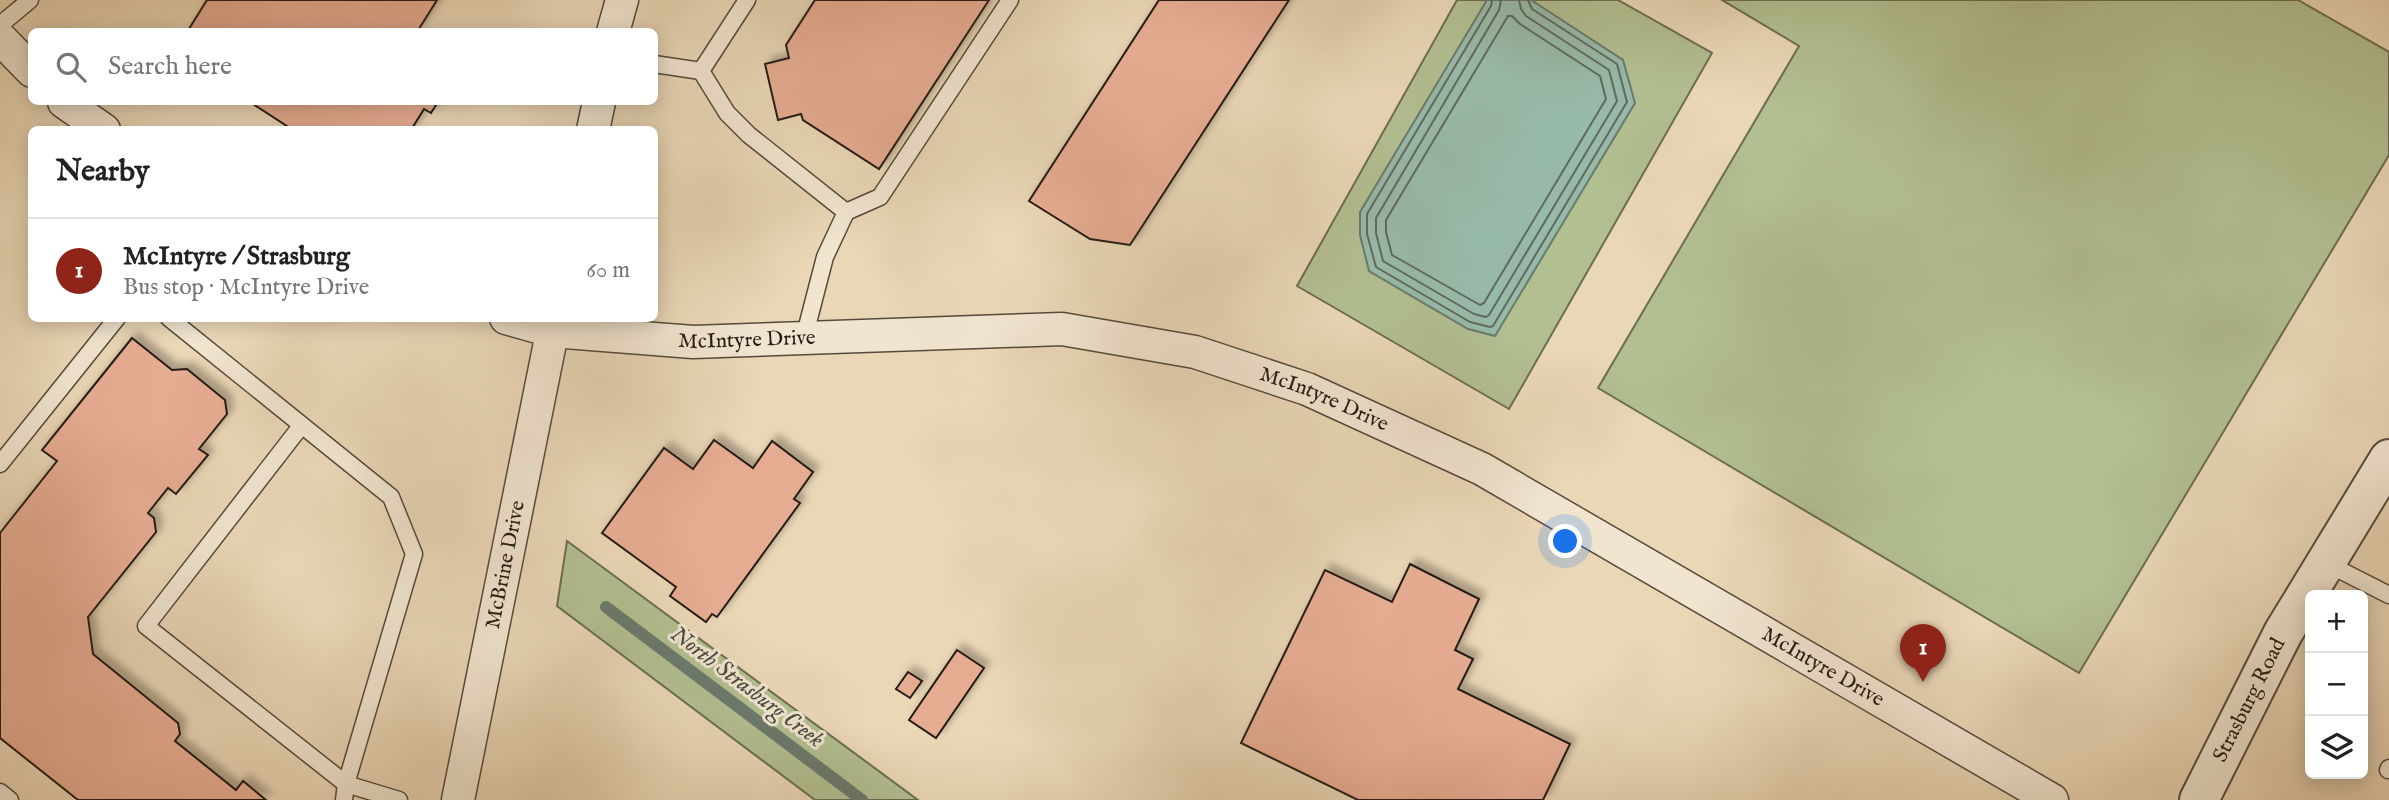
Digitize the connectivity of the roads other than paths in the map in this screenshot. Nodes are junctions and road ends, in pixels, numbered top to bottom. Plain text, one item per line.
1 (30, 0) edge
2 (622, 0) edge
3 (747, 0) edge
4 (1010, 0) edge
5 (0, 25) edge
6 (614, 28) edge
7 (0, 38) edge
8 (658, 65) edge
9 (28, 67) edge
10 (701, 71) junction
11 (68, 105) edge
12 (598, 105) edge
13 (98, 126) edge
14 (594, 126) edge
15 (846, 212) junction
16 (114, 322) edge
17 (174, 322) edge
18 (533, 322) edge
19 (553, 325) edge
20 (804, 338) junction
21 (301, 426) junction
22 (2389, 459) edge
23 (0, 464) edge
24 (2326, 563) junction
25 (2389, 595) edge
26 (0, 792) edge
27 (345, 792) edge
28 (10, 800) edge
29 (399, 800) edge
30 (458, 800) edge
31 (2052, 800) edge
32 (2199, 800) edge

1 - 5 lane
2 - 6 street
3 - 10 lane
4 - 15 lane
7 - 9 street
8 - 10 lane
10 - 15 lane
11 - 13 street
12 - 14 street
15 - 20 lane
16 - 23 lane
17 - 21 lane
18 - 19 street, McIntyre Drive
19 - 20 street, McIntyre Drive
19 - 30 street, McBrine Drive
20 - 31 street, McIntyre Drive
21 - 27 lane
21 - 27 lane
22 - 24 street, Strasburg Road
24 - 25 lane
24 - 32 street, Strasburg Road
26 - 28 lane
27 - 29 lane

